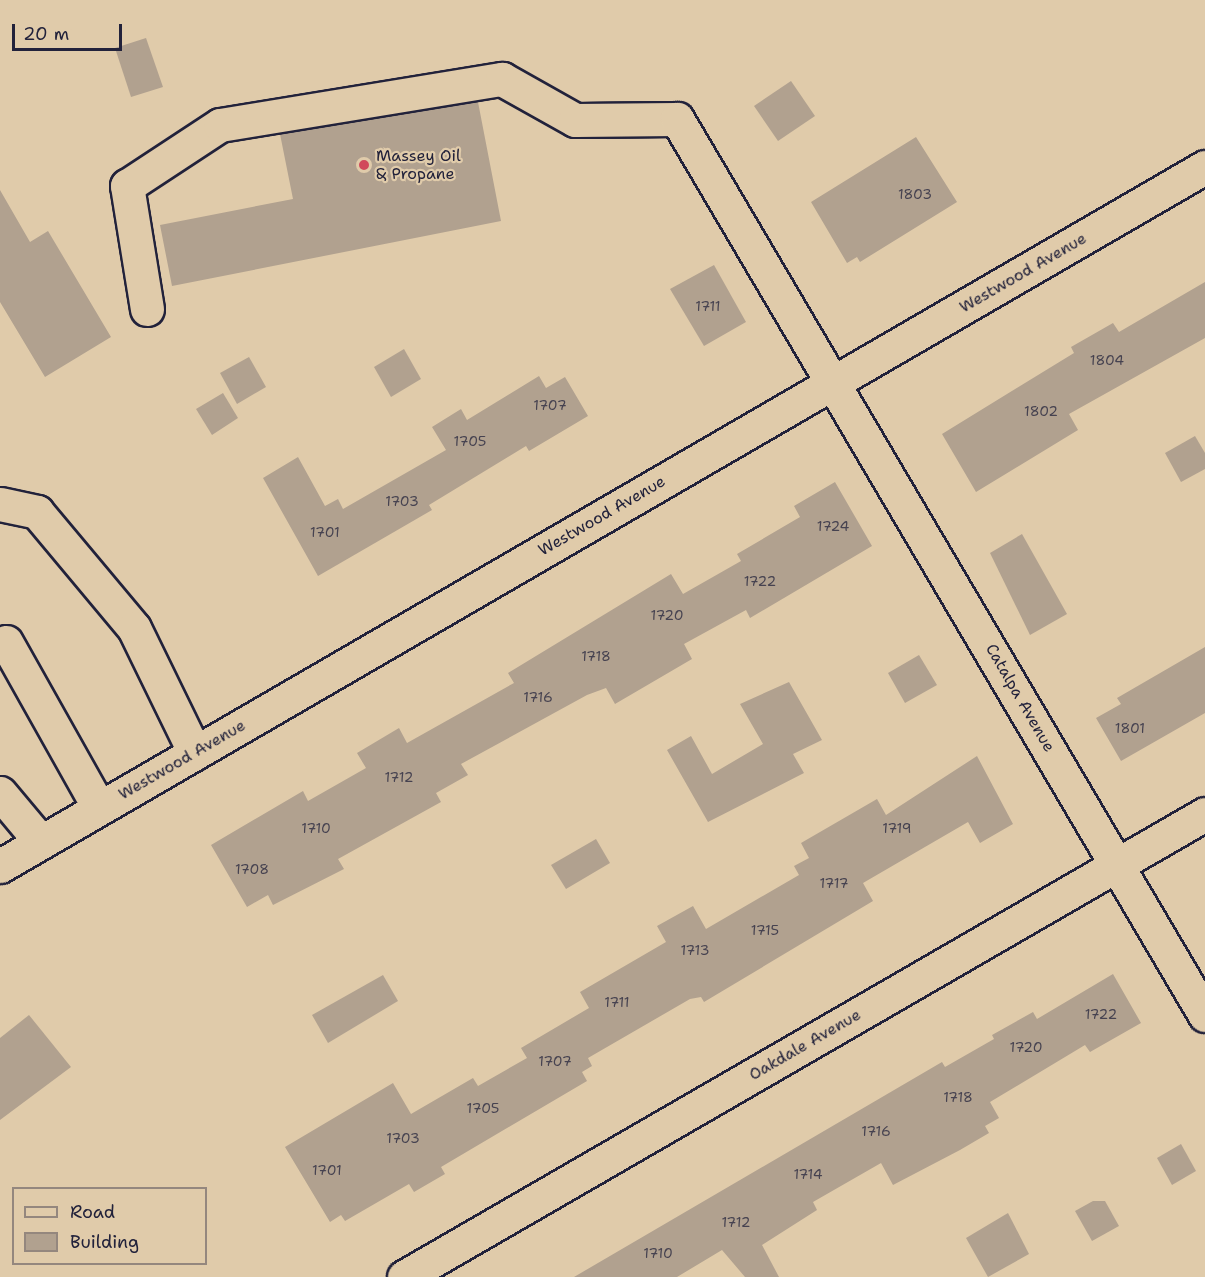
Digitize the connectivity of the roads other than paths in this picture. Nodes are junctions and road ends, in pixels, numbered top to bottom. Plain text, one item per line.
1 (1205, 167) edge
2 (147, 309) dead end
3 (835, 381) junction
4 (0, 504) edge
5 (6, 642) dead end
6 (195, 753) junction
7 (0, 793) edge
8 (99, 808) junction
9 (1205, 814) edge
10 (41, 842) junction
11 (1118, 865) junction
12 (0, 866) edge
13 (1205, 1015) edge
14 (404, 1277) edge

1 - 3 street, Westwood Avenue
2 - 3 street, Catalpa Avenue
3 - 6 street, Westwood Avenue
3 - 11 street, Catalpa Avenue
4 - 6 street
5 - 8 street
6 - 8 street, Westwood Avenue
7 - 10 street
8 - 10 street, Westwood Avenue
9 - 11 street, Oakdale Avenue
10 - 12 street, Westwood Avenue
11 - 13 street, Catalpa Avenue
11 - 14 street, Oakdale Avenue

